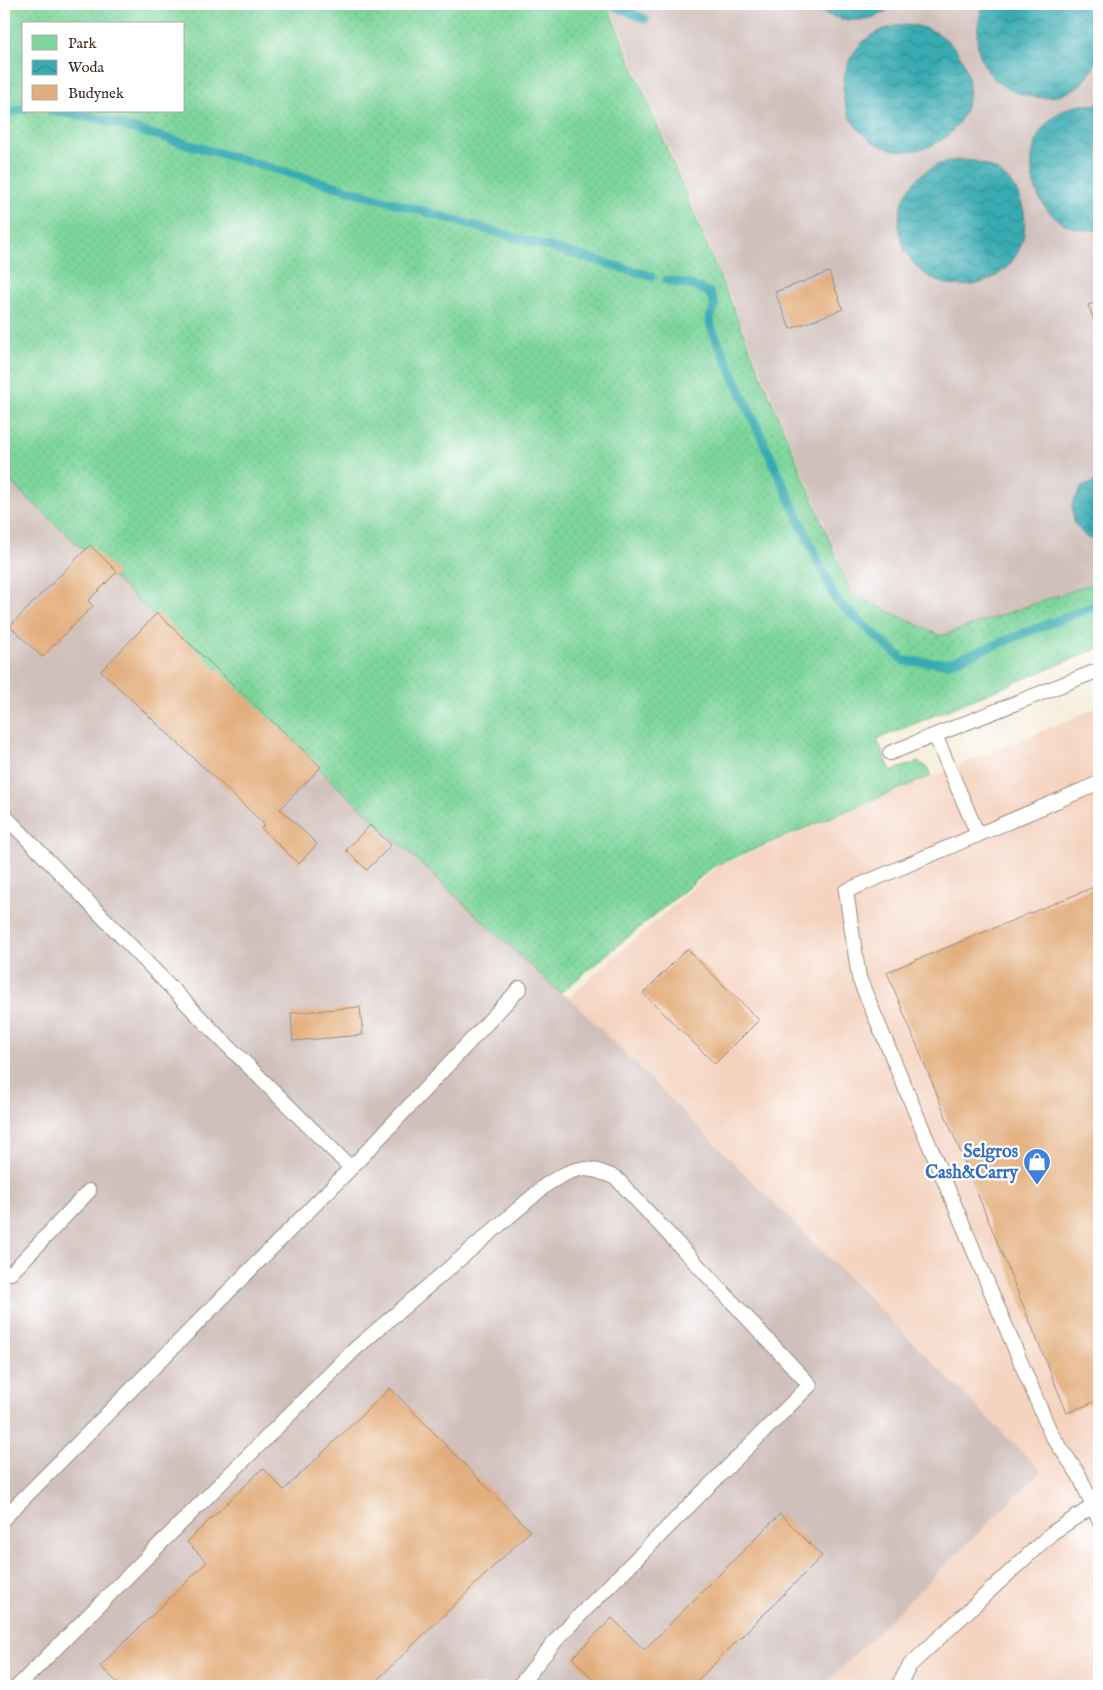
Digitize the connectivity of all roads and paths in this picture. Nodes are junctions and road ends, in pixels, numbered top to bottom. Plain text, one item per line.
1 (1099, 670) edge
2 (935, 735) junction
3 (890, 753) dead end
4 (1099, 783) edge
5 (4, 815) edge
6 (978, 836) junction
7 (520, 988) dead end
8 (351, 1168) junction
9 (89, 1191) dead end
10 (4, 1272) edge
11 (1093, 1506) junction
12 (4, 1518) edge
13 (1099, 1520) edge
14 (18, 1686) edge
15 (519, 1686) edge
16 (898, 1686) edge

1 - 2 lane
2 - 3 lane
2 - 6 lane
4 - 6 lane
5 - 8 lane
6 - 11 lane
7 - 8 lane
8 - 12 lane
9 - 10 lane
11 - 13 lane
11 - 16 lane
14 - 15 lane

